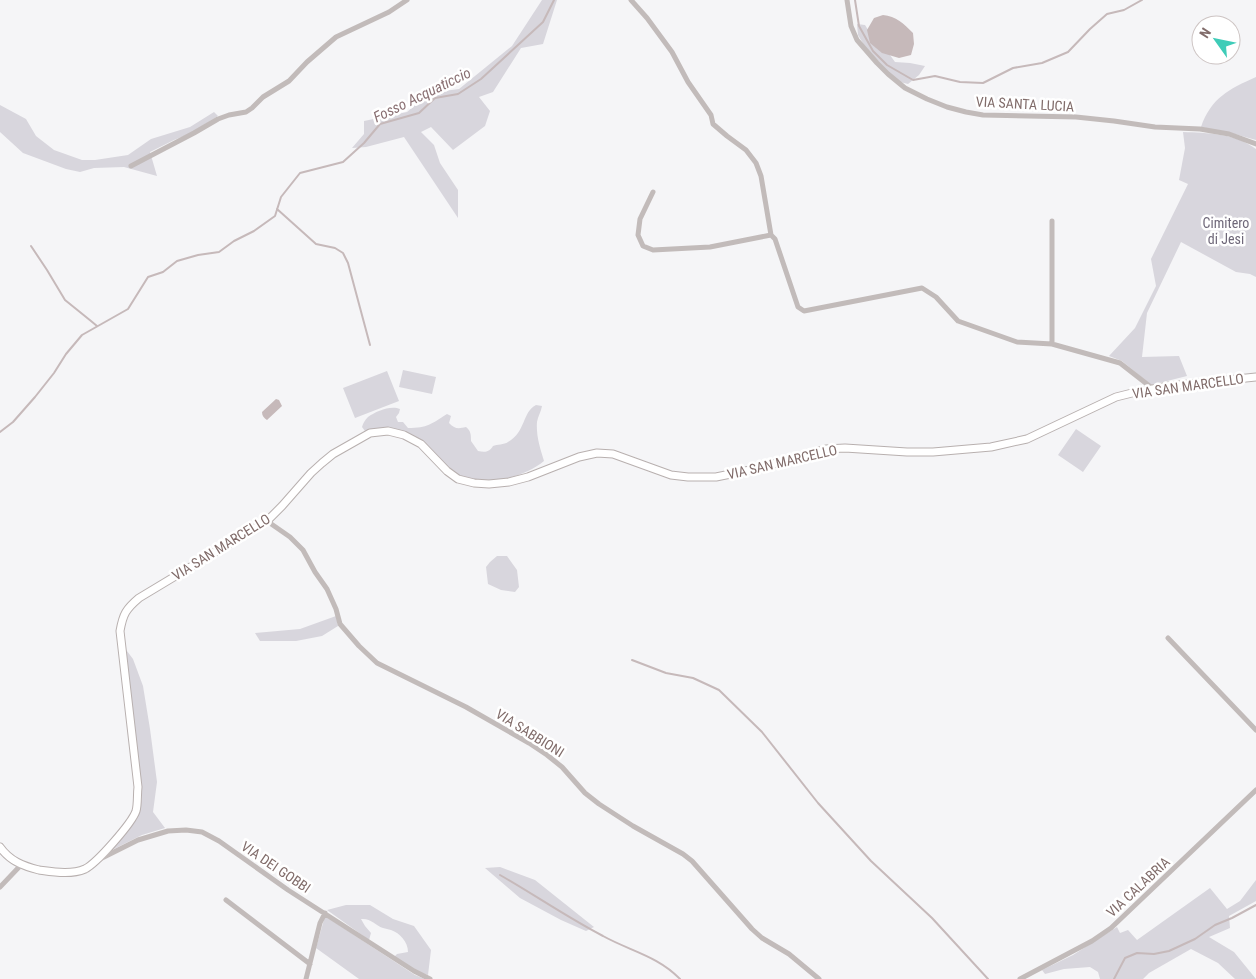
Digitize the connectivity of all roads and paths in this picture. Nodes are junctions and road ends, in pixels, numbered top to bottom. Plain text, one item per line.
1 (407, 0) edge
2 (630, 0) edge
3 (847, 0) edge
4 (1256, 144) edge
5 (131, 166) dead end
6 (653, 192) dead end
7 (1052, 221) dead end
8 (771, 234) junction
9 (1052, 344) junction
10 (1256, 377) edge
11 (1152, 388) junction
12 (267, 521) junction
13 (1168, 638) dead end
14 (1256, 730) edge
15 (1256, 790) edge
16 (0, 847) edge
17 (98, 860) junction
18 (21, 865) junction
19 (0, 887) edge
20 (226, 900) dead end
21 (325, 913) junction
22 (310, 964) junction
23 (306, 979) edge
24 (430, 979) edge
25 (819, 979) edge
26 (1020, 979) edge

1 - 5 street
2 - 8 street
3 - 4 street, VIA SANTA LUCIA
6 - 8 street
7 - 9 street
8 - 9 street
9 - 11 street
10 - 11 main road, VIA SAN MARCELLO
11 - 12 main road, VIA SAN MARCELLO
12 - 17 main road, VIA SAN MARCELLO
12 - 25 street, VIA SABBIONI
13 - 14 street
15 - 26 street, VIA CALABRIA
16 - 18 main road, VIA SAN MARCELLO
17 - 18 main road, VIA SAN MARCELLO
17 - 21 street, VIA DEI GOBBI
18 - 19 street
20 - 22 street
21 - 22 street
21 - 24 street, VIA DEI GOBBI
22 - 23 street

